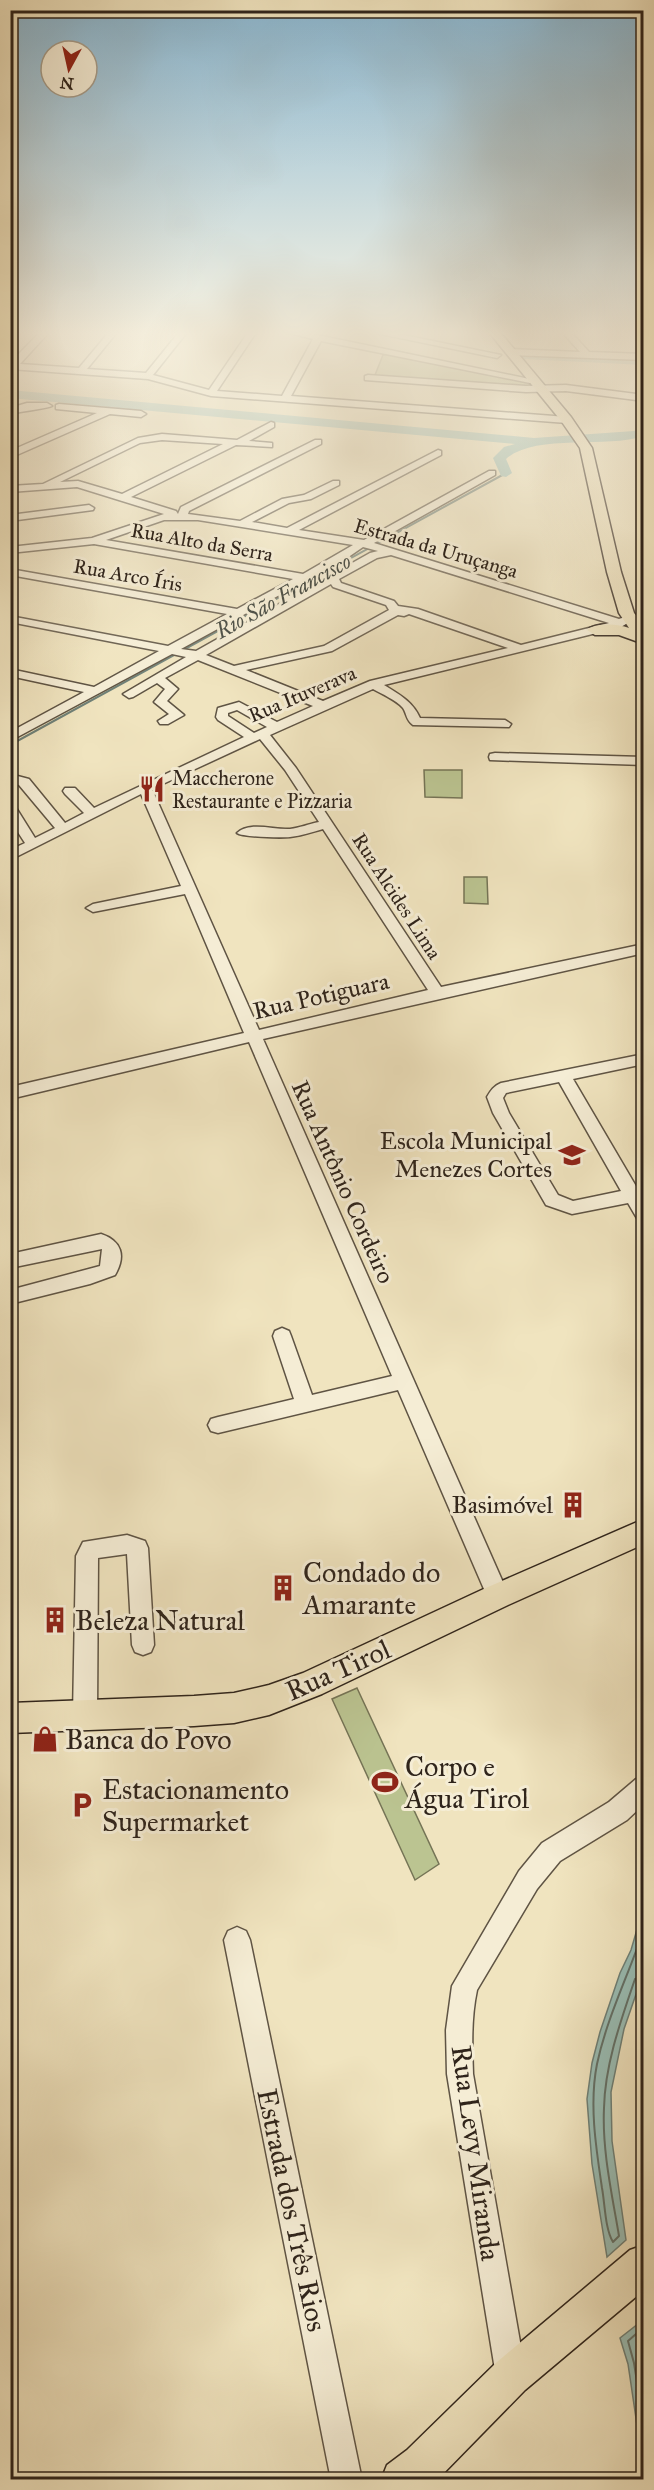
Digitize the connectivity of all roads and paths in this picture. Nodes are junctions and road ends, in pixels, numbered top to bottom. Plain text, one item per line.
1 (28, 447) edge
2 (127, 447) edge
3 (226, 447) edge
4 (308, 447) edge
5 (582, 447) edge
6 (438, 453) dead end
7 (10, 455) edge
8 (492, 473) dead end
9 (65, 481) junction
10 (336, 483) dead end
11 (10, 489) edge
12 (124, 497) junction
13 (148, 507) junction
14 (89, 508) dead end
15 (179, 516) junction
16 (10, 518) edge
17 (151, 520) junction
18 (243, 523) junction
19 (289, 531) junction
20 (94, 541) junction
21 (371, 546) junction
22 (10, 550) edge
23 (10, 572) edge
24 (614, 572) junction
25 (304, 577) junction
26 (335, 582) junction
27 (615, 607) junction
28 (394, 610) junction
29 (239, 613) junction
30 (589, 615) junction
31 (10, 618) edge
32 (595, 630) junction
33 (636, 630) edge
34 (515, 649) junction
35 (175, 651) junction
36 (194, 655) junction
37 (236, 669) junction
38 (10, 672) edge
39 (157, 678) junction
40 (374, 684) junction
41 (97, 690) junction
42 (129, 694) dead end
43 (322, 705) junction
44 (164, 721) dead end
45 (505, 724) dead end
46 (275, 726) junction
47 (14, 733) edge
48 (257, 734) junction
49 (495, 757) dead end
50 (644, 761) edge
51 (10, 778) edge
52 (145, 787) junction
53 (70, 791) dead end
54 (10, 809) edge
55 (92, 814) junction
56 (327, 824) junction
57 (63, 829) junction
58 (244, 833) dead end
59 (33, 845) junction
60 (10, 856) edge
61 (189, 889) junction
62 (93, 908) dead end
63 (644, 948) edge
64 (437, 993) junction
65 (252, 1037) junction
66 (644, 1059) edge
67 (562, 1076) junction
68 (10, 1093) edge
69 (638, 1194) edge
70 (644, 1215) edge
71 (10, 1261) edge
72 (10, 1297) edge
73 (282, 1336) dead end
74 (404, 1381) junction
75 (306, 1404) junction
76 (218, 1425) dead end
77 (644, 1531) edge
78 (498, 1596) junction
79 (143, 1645) dead end
80 (85, 1715) junction
81 (10, 1718) edge
82 (644, 1787) edge
83 (237, 1940) dead end
84 (644, 2264) edge
85 (511, 2376) junction
86 (347, 2480) edge
87 (402, 2480) edge

1 - 7 street
2 - 9 street
3 - 12 street
4 - 15 street
5 - 24 main road
6 - 19 street
8 - 21 street
9 - 11 street
9 - 12 street
10 - 18 street
12 - 13 street
13 - 15 street
13 - 17 street
14 - 16 street
15 - 17 street, Estrada da Uruçanga
15 - 18 street, Estrada da Uruçanga
17 - 20 street, Estrada da Uruçanga
18 - 19 street, Estrada da Uruçanga
19 - 21 street, Estrada da Uruçanga
20 - 22 street, Estrada da Uruçanga
20 - 25 street, Rua Alto da Serra
21 - 25 street
21 - 26 street
21 - 30 street, Estrada da Uruçanga
23 - 29 street, Rua Arco Íris
24 - 27 main road
24 - 33 main road
25 - 29 street
26 - 28 street
26 - 36 street
27 - 30 street
27 - 33 main road
28 - 34 street
28 - 37 street
29 - 35 street
30 - 32 street
30 - 33 street, Estrada da Uruçanga
31 - 35 street
32 - 33 main road
32 - 33 street, Rua Ituverava
32 - 34 street, Rua Ituverava
34 - 40 street, Rua Ituverava
35 - 36 street
35 - 41 street
36 - 37 street
36 - 39 street
37 - 43 street
38 - 41 street
39 - 42 street
39 - 44 street
40 - 43 street, Rua Ituverava
40 - 45 street
41 - 47 street
43 - 46 street, Rua Ituverava
46 - 48 street, Rua Ituverava
46 - 48 street, Rua Alcides Lima
48 - 52 street, Rua Ituverava
48 - 56 street, Rua Alcides Lima
49 - 50 street
51 - 57 street
52 - 55 street, Rua Ituverava
52 - 61 street, Rua Antônio Cordeiro
53 - 55 street
54 - 59 street
55 - 57 street, Rua Ituverava
56 - 58 street
56 - 64 street, Rua Alcides Lima
57 - 59 street, Rua Ituverava
59 - 60 street, Rua Ituverava
61 - 62 street
61 - 65 street, Rua Antônio Cordeiro
63 - 64 street, Rua Potiguara
64 - 65 street, Rua Potiguara
65 - 68 street, Rua Potiguara
65 - 74 street, Rua Antônio Cordeiro
66 - 67 street
67 - 69 street
67 - 69 street
69 - 70 street
71 - 72 street
73 - 75 street
74 - 75 street
74 - 78 street, Rua Antônio Cordeiro
75 - 76 street
77 - 78 main road, Rua Tirol
78 - 80 main road, Rua Tirol
79 - 80 street
80 - 81 main road, Rua Tirol
82 - 85 street, Rua Levy Miranda
83 - 86 street, Estrada dos Três Rios
84 - 85 main road
85 - 87 main road

